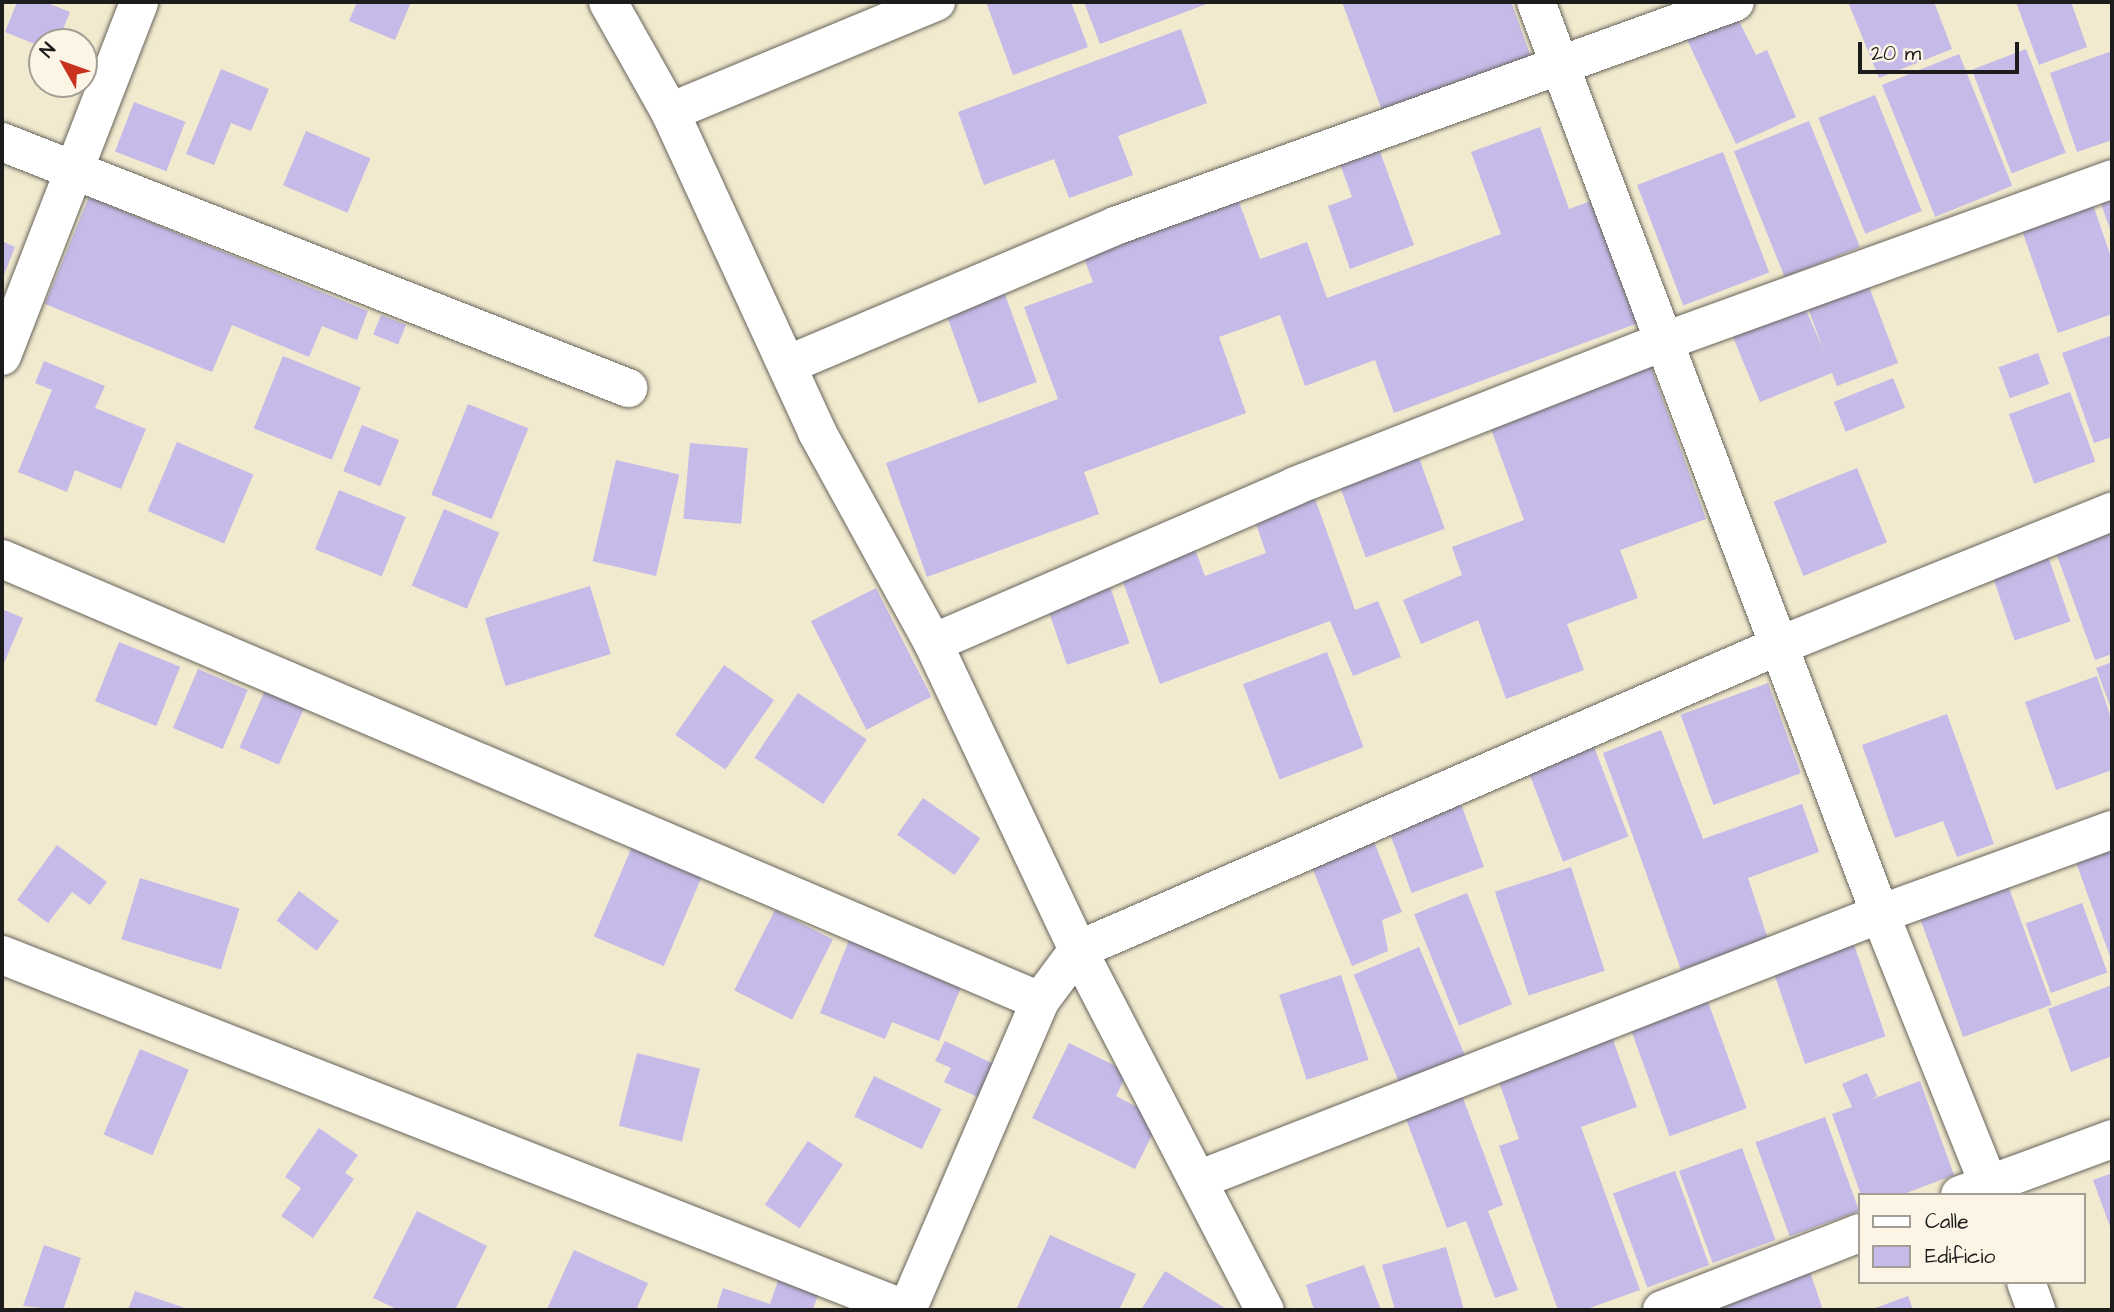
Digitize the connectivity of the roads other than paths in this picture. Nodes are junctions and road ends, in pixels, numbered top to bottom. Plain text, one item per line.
1 (139, 2) edge
2 (608, 2) edge
3 (936, 2) edge
4 (1536, 2) edge
5 (1735, 2) edge
6 (1560, 68) junction
7 (670, 112) junction
8 (2, 142) edge
9 (72, 170) junction
10 (2112, 179) edge
11 (1668, 340) junction
12 (2, 356) edge
13 (789, 364) junction
14 (628, 388) dead end
15 (2112, 512) edge
16 (2, 559) edge
17 (933, 643) junction
18 (1778, 646) junction
19 (2112, 830) edge
20 (1880, 914) junction
21 (1078, 950) junction
22 (2, 955) edge
23 (1040, 1000) junction
24 (2112, 1139) edge
25 (1198, 1180) junction
26 (1981, 1191) edge
27 (1858, 1234) edge
28 (2027, 1284) edge
29 (907, 1310) edge
30 (1265, 1310) edge
31 (1662, 1310) edge
32 (2036, 1310) edge

1 - 9 street
2 - 7 street
3 - 7 street
4 - 6 street
5 - 6 street
6 - 11 street
6 - 13 street
7 - 13 street
8 - 9 street
9 - 12 street
9 - 14 street
10 - 11 street
11 - 17 street
11 - 18 street
13 - 17 street
15 - 18 street
16 - 23 street
17 - 21 street
18 - 20 street
18 - 21 street
19 - 20 street
20 - 25 street
20 - 26 street
21 - 23 street
21 - 25 street
22 - 29 street
23 - 29 street
24 - 26 street
25 - 30 street
27 - 31 street
28 - 32 street

